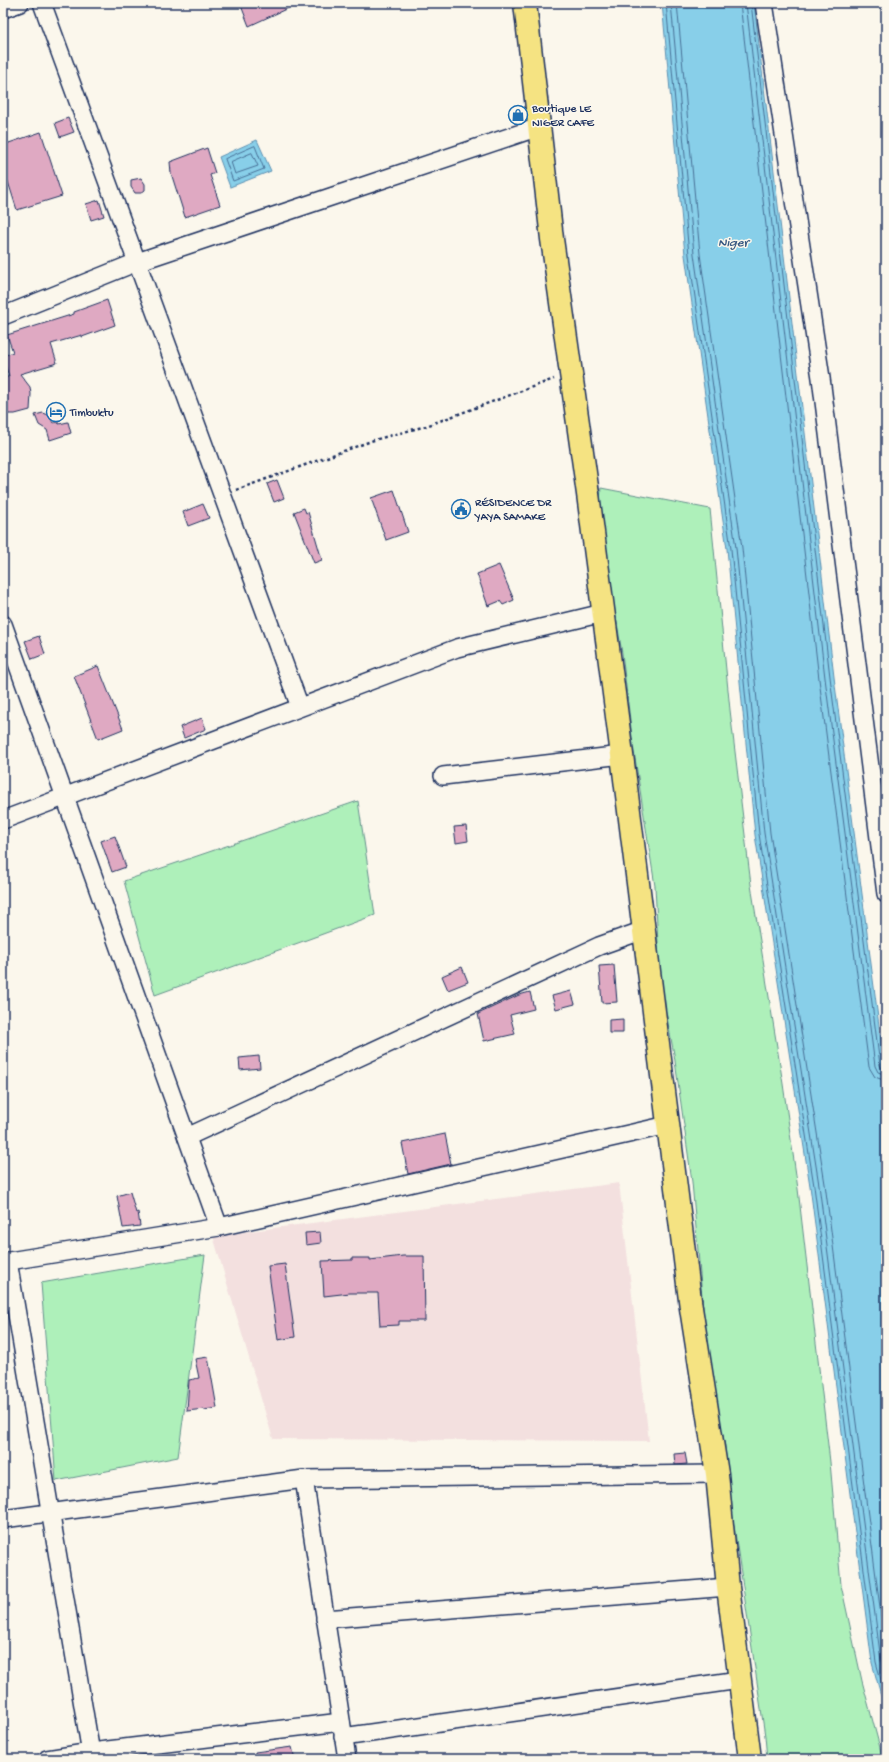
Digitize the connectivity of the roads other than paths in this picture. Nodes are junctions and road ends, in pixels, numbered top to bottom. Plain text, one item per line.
1 (20, 3) edge
2 (42, 3) edge
3 (526, 3) edge
4 (764, 3) edge
5 (3, 9) edge
6 (539, 127) junction
7 (137, 262) junction
8 (3, 316) edge
9 (603, 613) junction
10 (3, 624) edge
11 (300, 707) junction
12 (622, 755) junction
13 (443, 776) dead end
14 (65, 796) junction
15 (3, 820) edge
16 (886, 894) edge
17 (644, 930) junction
18 (668, 1125) junction
19 (187, 1137) junction
20 (219, 1228) junction
21 (5, 1261) edge
22 (717, 1474) junction
23 (304, 1479) junction
24 (50, 1512) junction
25 (3, 1519) edge
26 (728, 1587) junction
27 (325, 1619) junction
28 (739, 1680) junction
29 (342, 1729) junction
30 (92, 1755) edge
31 (48, 1759) edge
32 (347, 1759) edge
33 (750, 1759) edge

1 - 5 street
2 - 7 street
3 - 6 main road
4 - 16 street
6 - 7 street
6 - 9 main road
7 - 8 street
7 - 11 street
9 - 11 street
9 - 12 main road
10 - 14 street
11 - 14 street
12 - 13 street
12 - 17 main road
14 - 15 street
14 - 19 street
17 - 18 main road
17 - 19 street
18 - 20 street
18 - 22 main road
19 - 20 street
20 - 21 street
21 - 24 street
22 - 23 street
22 - 26 main road
23 - 24 street
23 - 27 street
24 - 25 street
24 - 30 street
26 - 27 street
26 - 28 main road
27 - 29 street
28 - 29 street
28 - 33 main road
29 - 30 street
29 - 32 street
30 - 31 street

